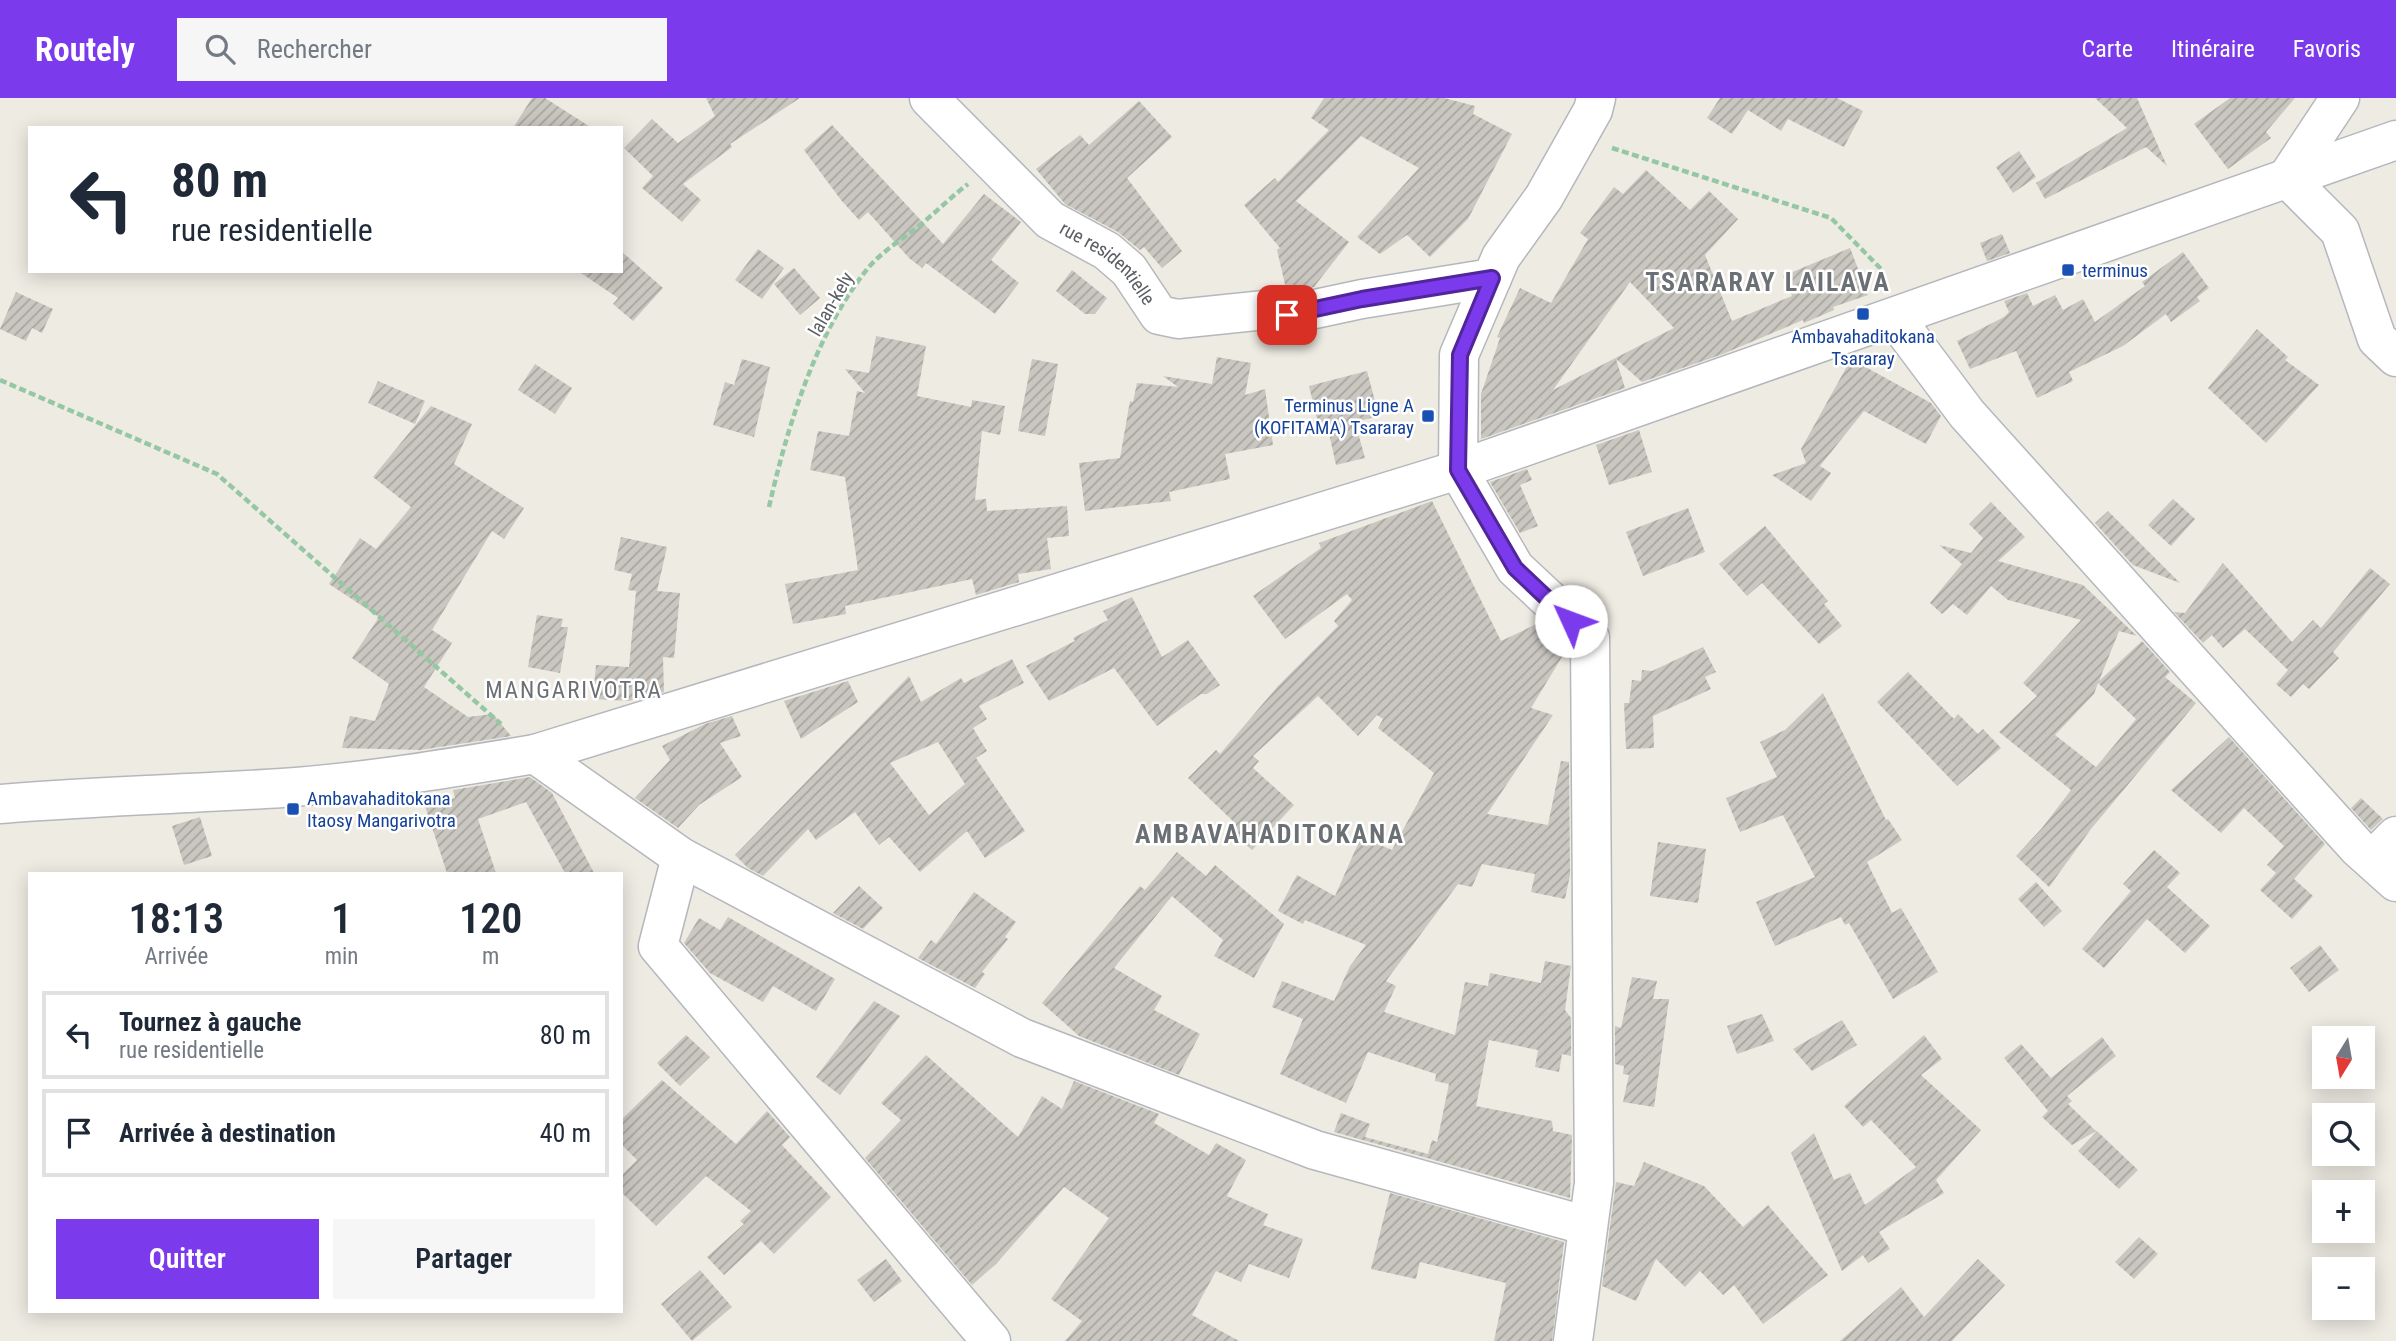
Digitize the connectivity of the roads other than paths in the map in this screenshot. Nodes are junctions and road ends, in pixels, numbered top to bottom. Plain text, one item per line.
1 (929, 98) edge
2 (1596, 98) edge
3 (2340, 98) edge
4 (2396, 140) edge
5 (2287, 178) junction
6 (1492, 278) junction
7 (1895, 318) junction
8 (2396, 357) edge
9 (1458, 470) junction
10 (535, 754) junction
11 (0, 804) edge
12 (681, 857) junction
13 (2388, 859) edge
14 (1588, 1226) junction
15 (990, 1341) edge
16 (1573, 1341) edge

1 - 6 street, rue residentielle
2 - 6 street
3 - 5 street
4 - 5 street
5 - 7 street
5 - 8 street
6 - 9 street
7 - 9 street
7 - 13 street
9 - 10 street
9 - 14 street
10 - 11 street
10 - 12 street
12 - 14 street
12 - 15 street
14 - 16 street

